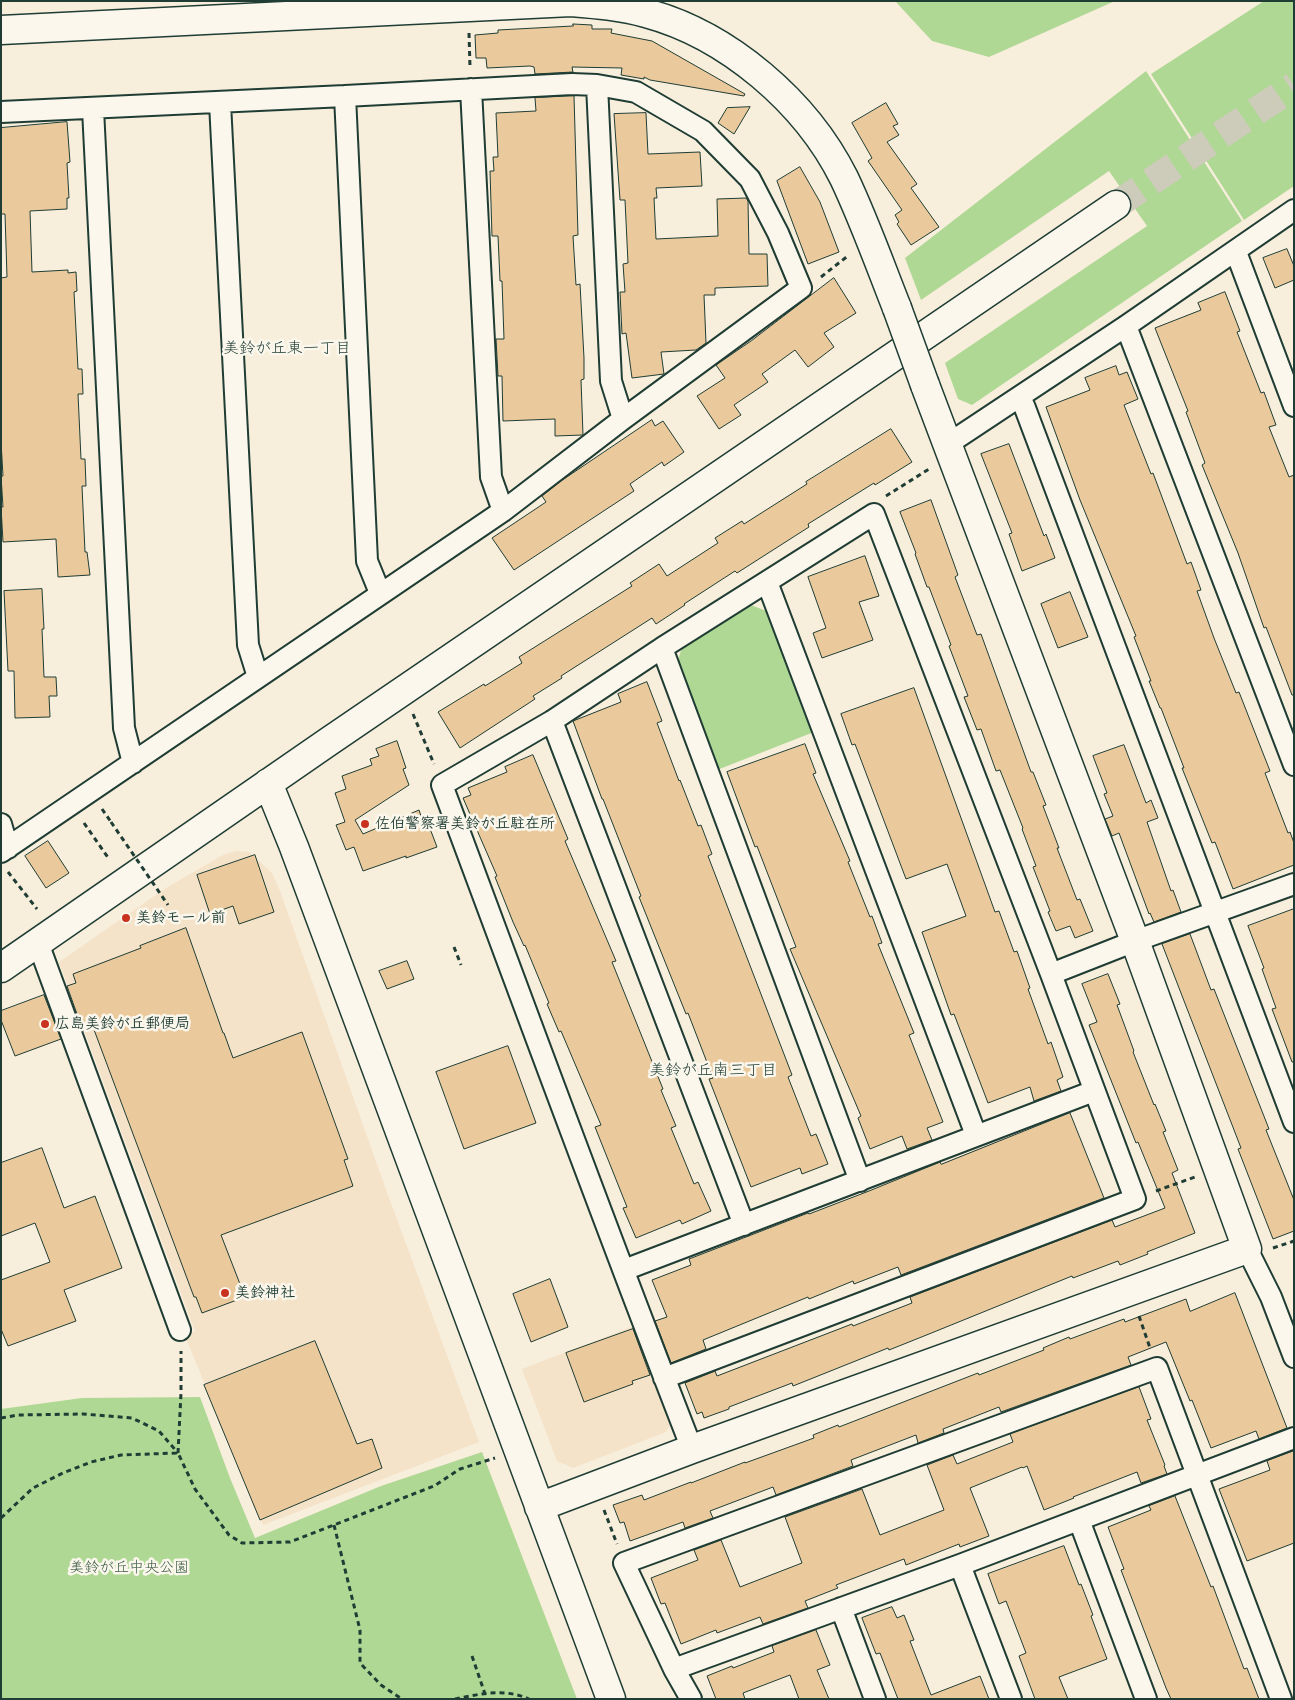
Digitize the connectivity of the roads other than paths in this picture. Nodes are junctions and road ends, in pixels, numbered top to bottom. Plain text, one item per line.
1 (502, 3) edge
2 (1, 30) edge
3 (597, 86) junction
4 (471, 89) junction
5 (345, 96) junction
6 (220, 102) junction
7 (93, 108) junction
8 (1, 112) edge
9 (1116, 205) tunnel mouth
10 (1294, 210) edge
11 (1236, 252) junction
12 (1126, 326) junction
13 (1020, 398) junction
14 (1294, 406) edge
15 (622, 419) junction
16 (948, 444) junction
17 (503, 511) junction
18 (767, 582) junction
19 (380, 594) junction
20 (662, 648) junction
21 (258, 677) junction
22 (552, 721) junction
23 (133, 763) junction
24 (1294, 765) edge
25 (268, 783) junction
26 (1, 824) edge
27 (4, 855) edge
28 (1294, 884) edge
29 (1215, 912) junction
30 (1135, 941) junction
31 (38, 943) junction
32 (1, 968) edge
33 (1051, 974) junction
34 (1094, 1091) junction
35 (1294, 1122) edge
36 (976, 1136) junction
37 (860, 1181) junction
38 (744, 1225) junction
39 (1258, 1250) junction
40 (624, 1270) junction
41 (180, 1330) road end
42 (1294, 1357) edge
43 (664, 1378) junction
44 (1294, 1438) edge
45 (692, 1449) junction
46 (1197, 1475) junction
47 (539, 1506) junction
48 (1079, 1520) junction
49 (960, 1564) junction
50 (841, 1608) junction
51 (674, 1669) junction
52 (611, 1699) edge
53 (691, 1699) edge
54 (875, 1699) edge
55 (1011, 1699) edge
56 (1146, 1699) edge
57 (1282, 1699) edge

1 - 2 street
1 - 16 street, bridge
3 - 4 street
3 - 15 street
3 - 15 street
4 - 5 street
4 - 17 street
5 - 6 street
5 - 19 street
6 - 7 street
6 - 21 street
7 - 8 street
7 - 23 street
9 - 25 street
10 - 11 street
11 - 12 street
11 - 14 street
12 - 13 street
12 - 24 street
13 - 16 street
13 - 29 street
15 - 17 street
16 - 30 street
17 - 19 street
18 - 20 street
18 - 33 street
18 - 36 street
19 - 21 street
20 - 22 street
20 - 37 street
21 - 23 street
22 - 38 street
22 - 40 street
23 - 27 street
25 - 31 street
25 - 47 street
26 - 27 street
28 - 29 street
29 - 30 street
29 - 35 street
30 - 33 street
30 - 39 street
31 - 32 street
31 - 41 street
33 - 34 street
34 - 36 street
34 - 43 street
36 - 37 street
37 - 38 street
38 - 40 street
39 - 42 street
39 - 45 street
40 - 43 street
43 - 45 street
44 - 46 street
45 - 47 street
46 - 48 street
46 - 51 street
46 - 57 street
47 - 52 street
48 - 49 street
48 - 56 street
49 - 50 street
49 - 55 street
50 - 51 street
50 - 54 street
51 - 53 street

